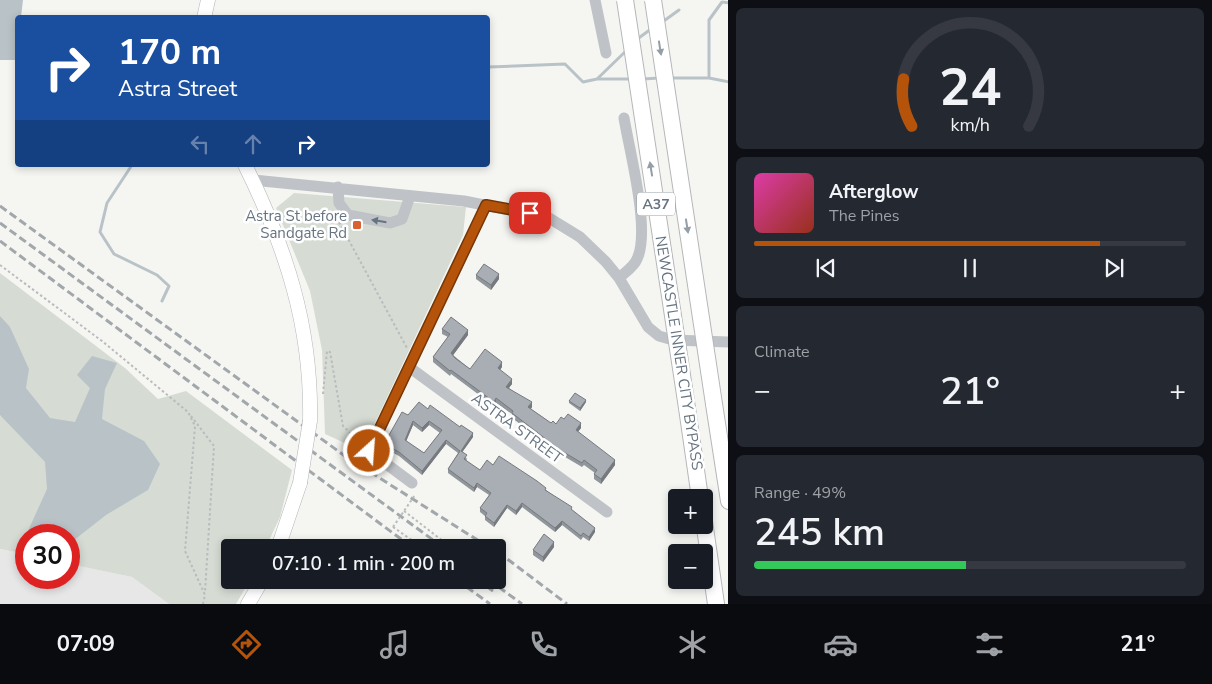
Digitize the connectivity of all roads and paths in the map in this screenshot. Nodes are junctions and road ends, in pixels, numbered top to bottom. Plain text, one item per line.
1 (208, 0) edge
2 (595, 0) edge
3 (625, 0) edge
4 (653, 0) edge
5 (205, 15) edge
6 (606, 53) dead end
7 (624, 118) dead end
8 (246, 167) edge
9 (253, 180) junction
10 (338, 187) junction
11 (410, 196) junction
12 (486, 205) junction
13 (338, 220) dead end
14 (0, 265) edge
15 (619, 278) junction
16 (728, 342) edge
17 (411, 363) junction
18 (323, 396) dead end
19 (188, 412) junction
20 (369, 451) junction
21 (412, 483) dead end
22 (699, 489) edge
23 (415, 495) dead end
24 (728, 501) edge
25 (404, 511) junction
26 (607, 512) dead end
27 (706, 534) edge
28 (281, 539) edge
29 (411, 539) edge
30 (441, 539) edge
31 (257, 589) edge
32 (204, 595) junction
33 (203, 604) edge
34 (248, 604) edge
35 (716, 604) edge

1 - 5 main road
2 - 6 street
22 -> 3 highway, NEWCASTLE INNER CITY BYPASS / A37, bridge
4 -> 24 highway, NEWCASTLE INNER CITY BYPASS / A37, bridge
7 - 15 street
8 - 9 main road
9 - 10 street
9 - 28 main road, bridge
10 - 11 street
11 -> 10 street
11 - 12 street
12 - 15 street
12 - 17 street
13 - 17 path
14 - 19 path
15 - 16 street
17 - 20 street
17 - 26 street, ASTRA STREET
18 - 20 path
19 - 32 path
19 - 32 path
20 - 21 street
23 - 25 path, bridge
25 - 29 path, bridge
25 - 30 path
27 - 35 highway
31 - 34 main road
32 - 33 path

